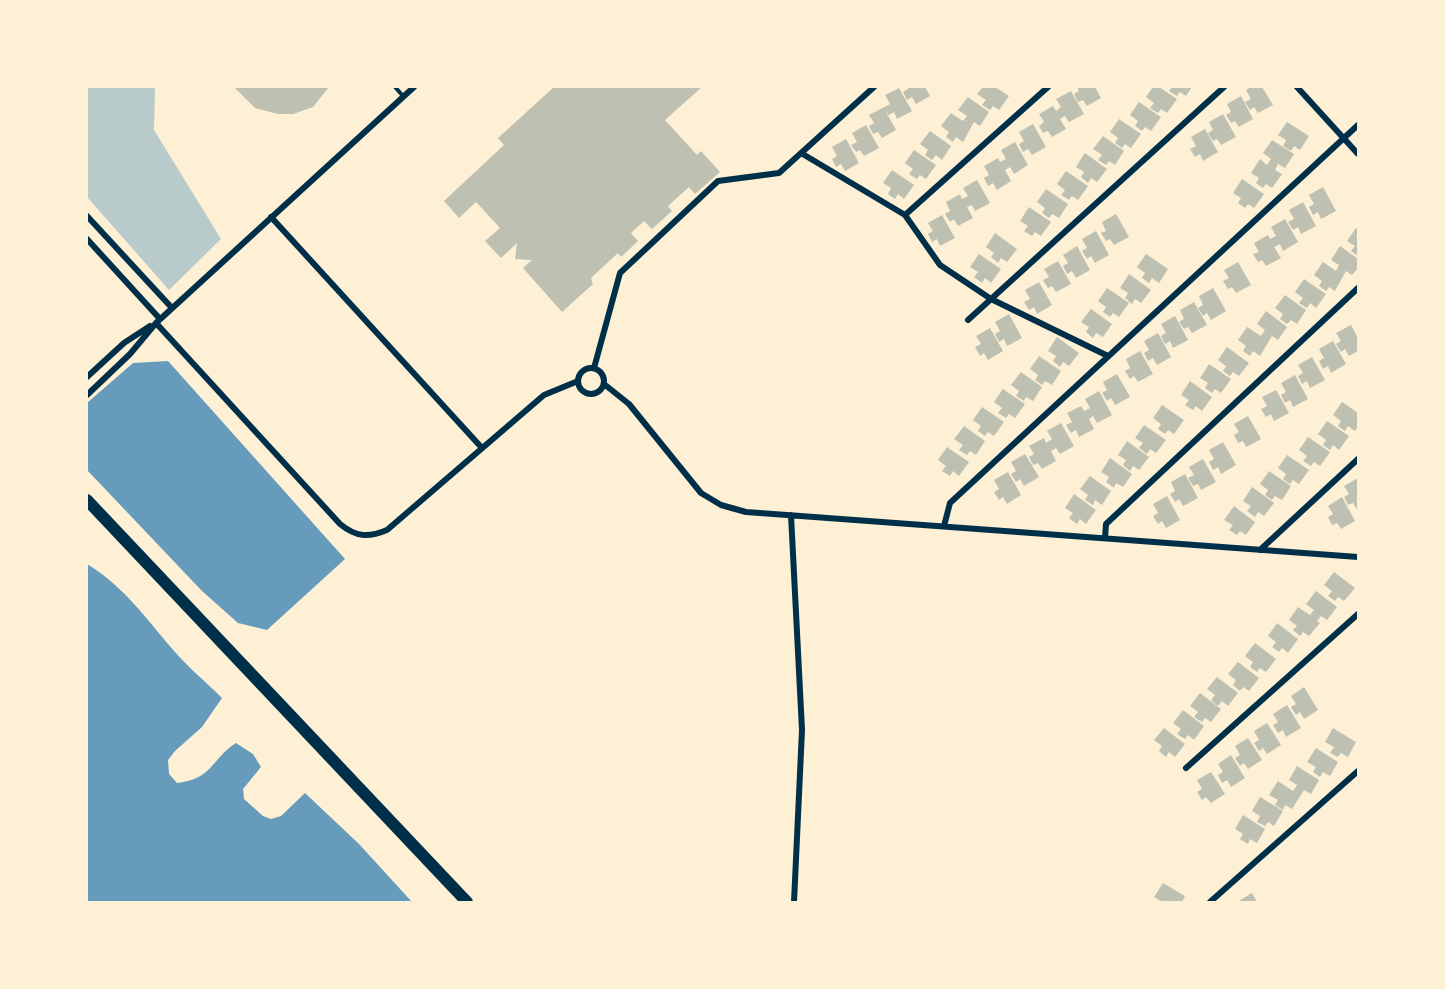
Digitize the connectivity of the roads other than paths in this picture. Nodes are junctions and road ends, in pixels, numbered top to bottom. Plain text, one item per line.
1 (395, 87) edge
2 (414, 87) edge
3 (874, 87) edge
4 (1048, 87) edge
5 (1224, 87) edge
6 (1297, 87) edge
7 (404, 96) junction
8 (1358, 125) edge
9 (1344, 138) junction
10 (801, 153) junction
11 (1358, 154) edge
12 (905, 215) junction
13 (87, 216) edge
14 (271, 217) junction
15 (87, 239) edge
16 (1358, 288) edge
17 (990, 299) junction
18 (171, 308) junction
19 (968, 320) dead end
20 (158, 321) junction
21 (1108, 357) junction
22 (594, 368) junction
23 (87, 377) edge
24 (578, 381) junction
25 (604, 384) junction
26 (87, 395) edge
27 (482, 448) junction
28 (1358, 459) edge
29 (87, 500) edge
30 (791, 515) junction
31 (944, 526) junction
32 (1105, 538) junction
33 (1260, 550) junction
34 (1358, 557) edge
35 (1358, 614) edge
36 (1186, 768) dead end
37 (1358, 771) edge
38 (467, 902) edge
39 (794, 902) edge
40 (1210, 902) edge

1 - 7 lane
2 - 7 street
3 - 10 street
4 - 12 street
5 - 17 street
6 - 9 street
7 - 14 street
8 - 9 street
9 - 11 street
9 - 21 street
10 - 12 street
10 - 22 street
12 - 17 street
13 - 18 street
14 - 18 street
14 - 27 street
15 - 20 street
16 - 32 street
17 - 19 street
17 - 21 street
18 - 20 street
20 - 23 street
20 - 26 street
20 - 27 street
21 - 31 street
22 - 24 street
22 - 25 street
24 - 25 street
24 - 27 street
25 - 30 street
28 - 33 street
29 - 38 main road
30 - 31 street
30 - 39 street
31 - 32 street
32 - 33 street
33 - 34 street
35 - 36 street
37 - 40 street

